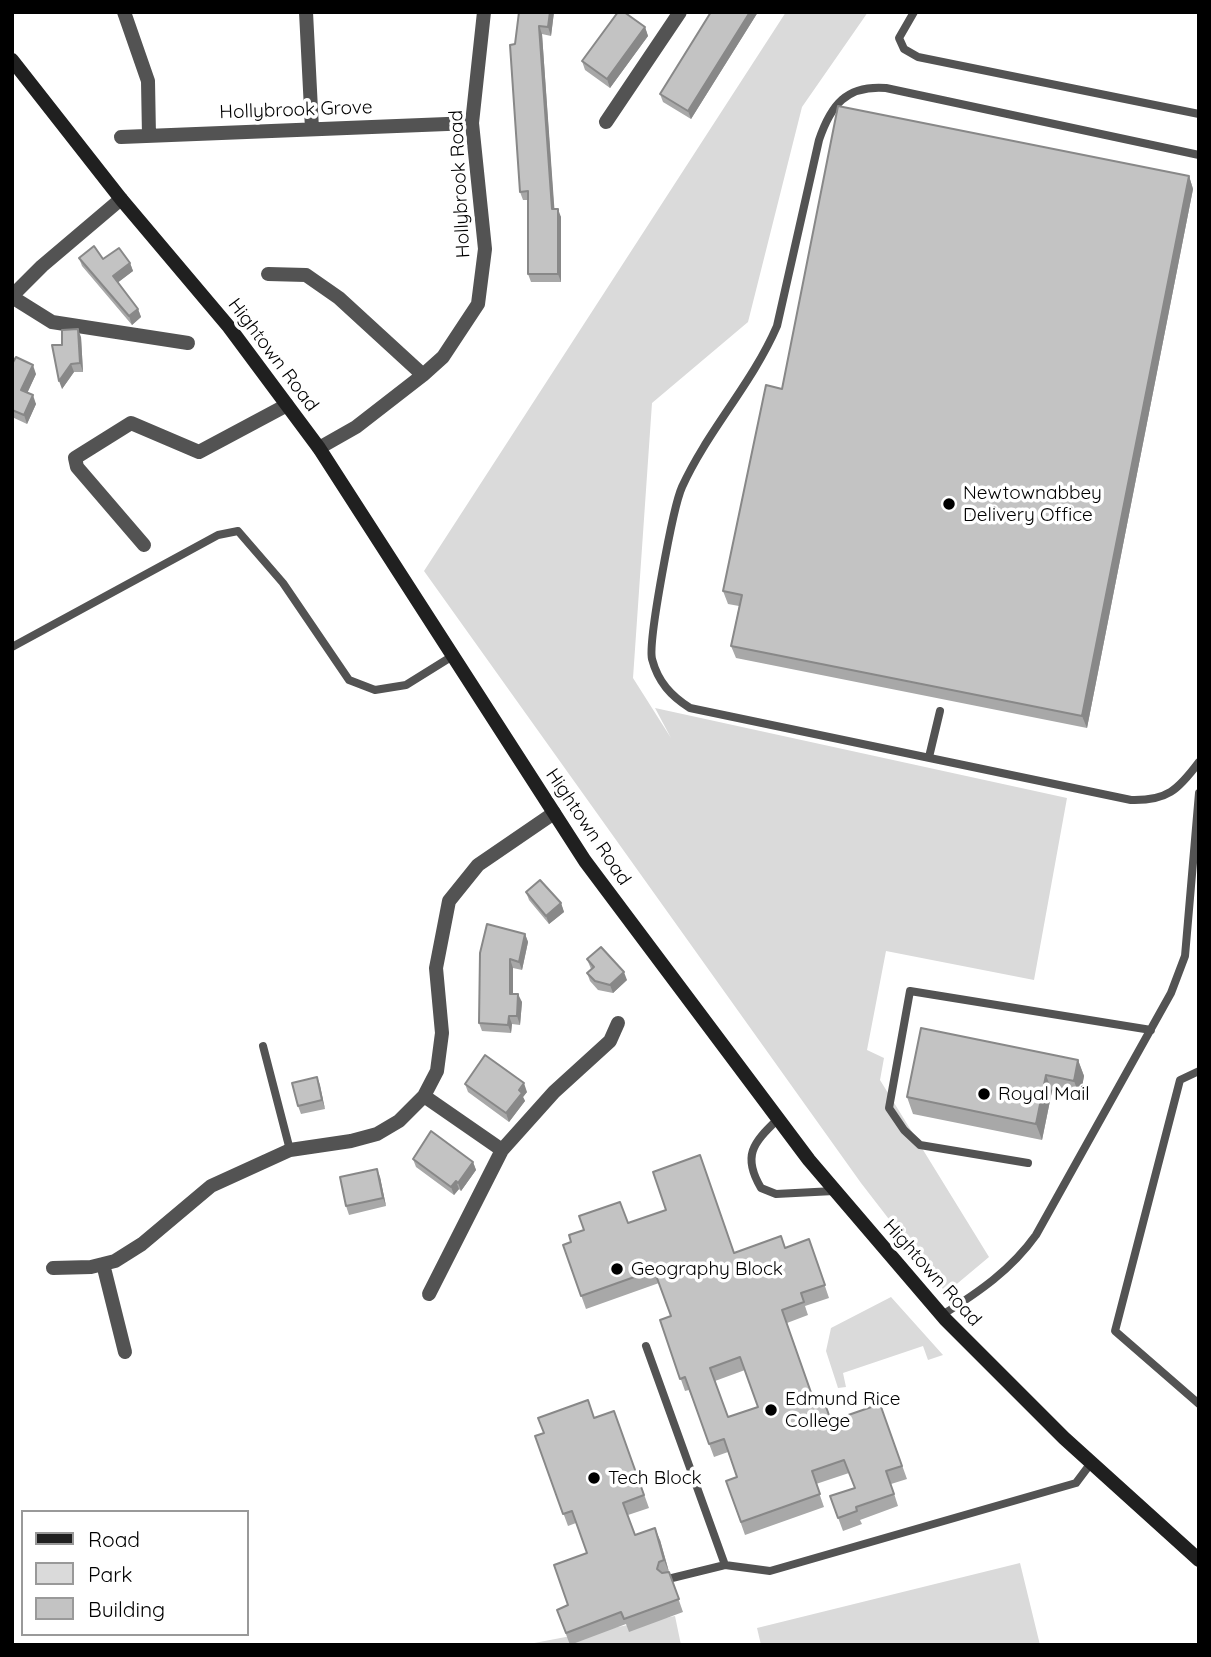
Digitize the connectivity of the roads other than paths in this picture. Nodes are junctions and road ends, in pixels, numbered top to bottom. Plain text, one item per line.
1 (124, 12) edge
2 (306, 12) edge
3 (484, 12) edge
4 (680, 12) edge
5 (914, 12) edge
6 (12, 60) edge
7 (1199, 114) edge
8 (606, 122) dead end
9 (472, 123) junction
10 (312, 129) junction
11 (149, 136) junction
12 (121, 137) dead end
13 (1199, 155) edge
14 (121, 199) junction
15 (268, 274) dead end
16 (12, 296) edge
17 (188, 343) dead end
18 (423, 375) junction
19 (287, 405) junction
20 (319, 448) junction
21 (144, 545) dead end
22 (12, 647) edge
23 (451, 657) junction
24 (940, 711) dead end
25 (929, 757) junction
26 (1199, 762) edge
27 (1199, 793) edge
28 (554, 813) junction
29 (618, 1023) dead end
30 (1151, 1030) junction
31 (263, 1046) dead end
32 (1199, 1071) edge
33 (424, 1096) junction
34 (777, 1120) junction
35 (290, 1150) junction
36 (502, 1150) junction
37 (1028, 1163) dead end
38 (834, 1191) junction
39 (103, 1264) junction
40 (53, 1268) dead end
41 (429, 1294) dead end
42 (942, 1315) junction
43 (646, 1346) dead end
44 (125, 1352) dead end
45 (1199, 1404) edge
46 (1091, 1463) junction
47 (1199, 1560) edge
48 (725, 1565) junction
49 (668, 1579) edge

1 - 11 street
2 - 10 street
3 - 9 street, Hollybrook Road
4 - 8 street
5 - 7 lane
6 - 14 main road, Hightown Road
9 - 10 street, Hollybrook Grove
9 - 18 street, Hollybrook Road
10 - 11 street, Hollybrook Grove
11 - 12 street, Hollybrook Grove
13 - 25 lane
14 - 16 street
14 - 19 main road, Hightown Road
15 - 18 street
16 - 17 street
18 - 20 street, Hollybrook Road
19 - 20 main road, Hightown Road
19 - 21 street
20 - 23 main road, Hightown Road
22 - 23 lane
23 - 28 main road, Hightown Road
24 - 25 lane
25 - 26 lane
27 - 30 lane
28 - 33 street
28 - 34 main road, Hightown Road
29 - 36 street
30 - 37 lane
30 - 42 lane
31 - 35 lane
32 - 45 lane
33 - 35 street
33 - 36 street
34 - 38 main road, Hightown Road
34 - 38 lane
35 - 39 street
36 - 41 street
38 - 42 main road, Hightown Road
39 - 40 street
39 - 44 street
42 - 46 main road, Hightown Road
43 - 48 lane
46 - 47 main road, Hightown Road
46 - 48 lane
48 - 49 lane

